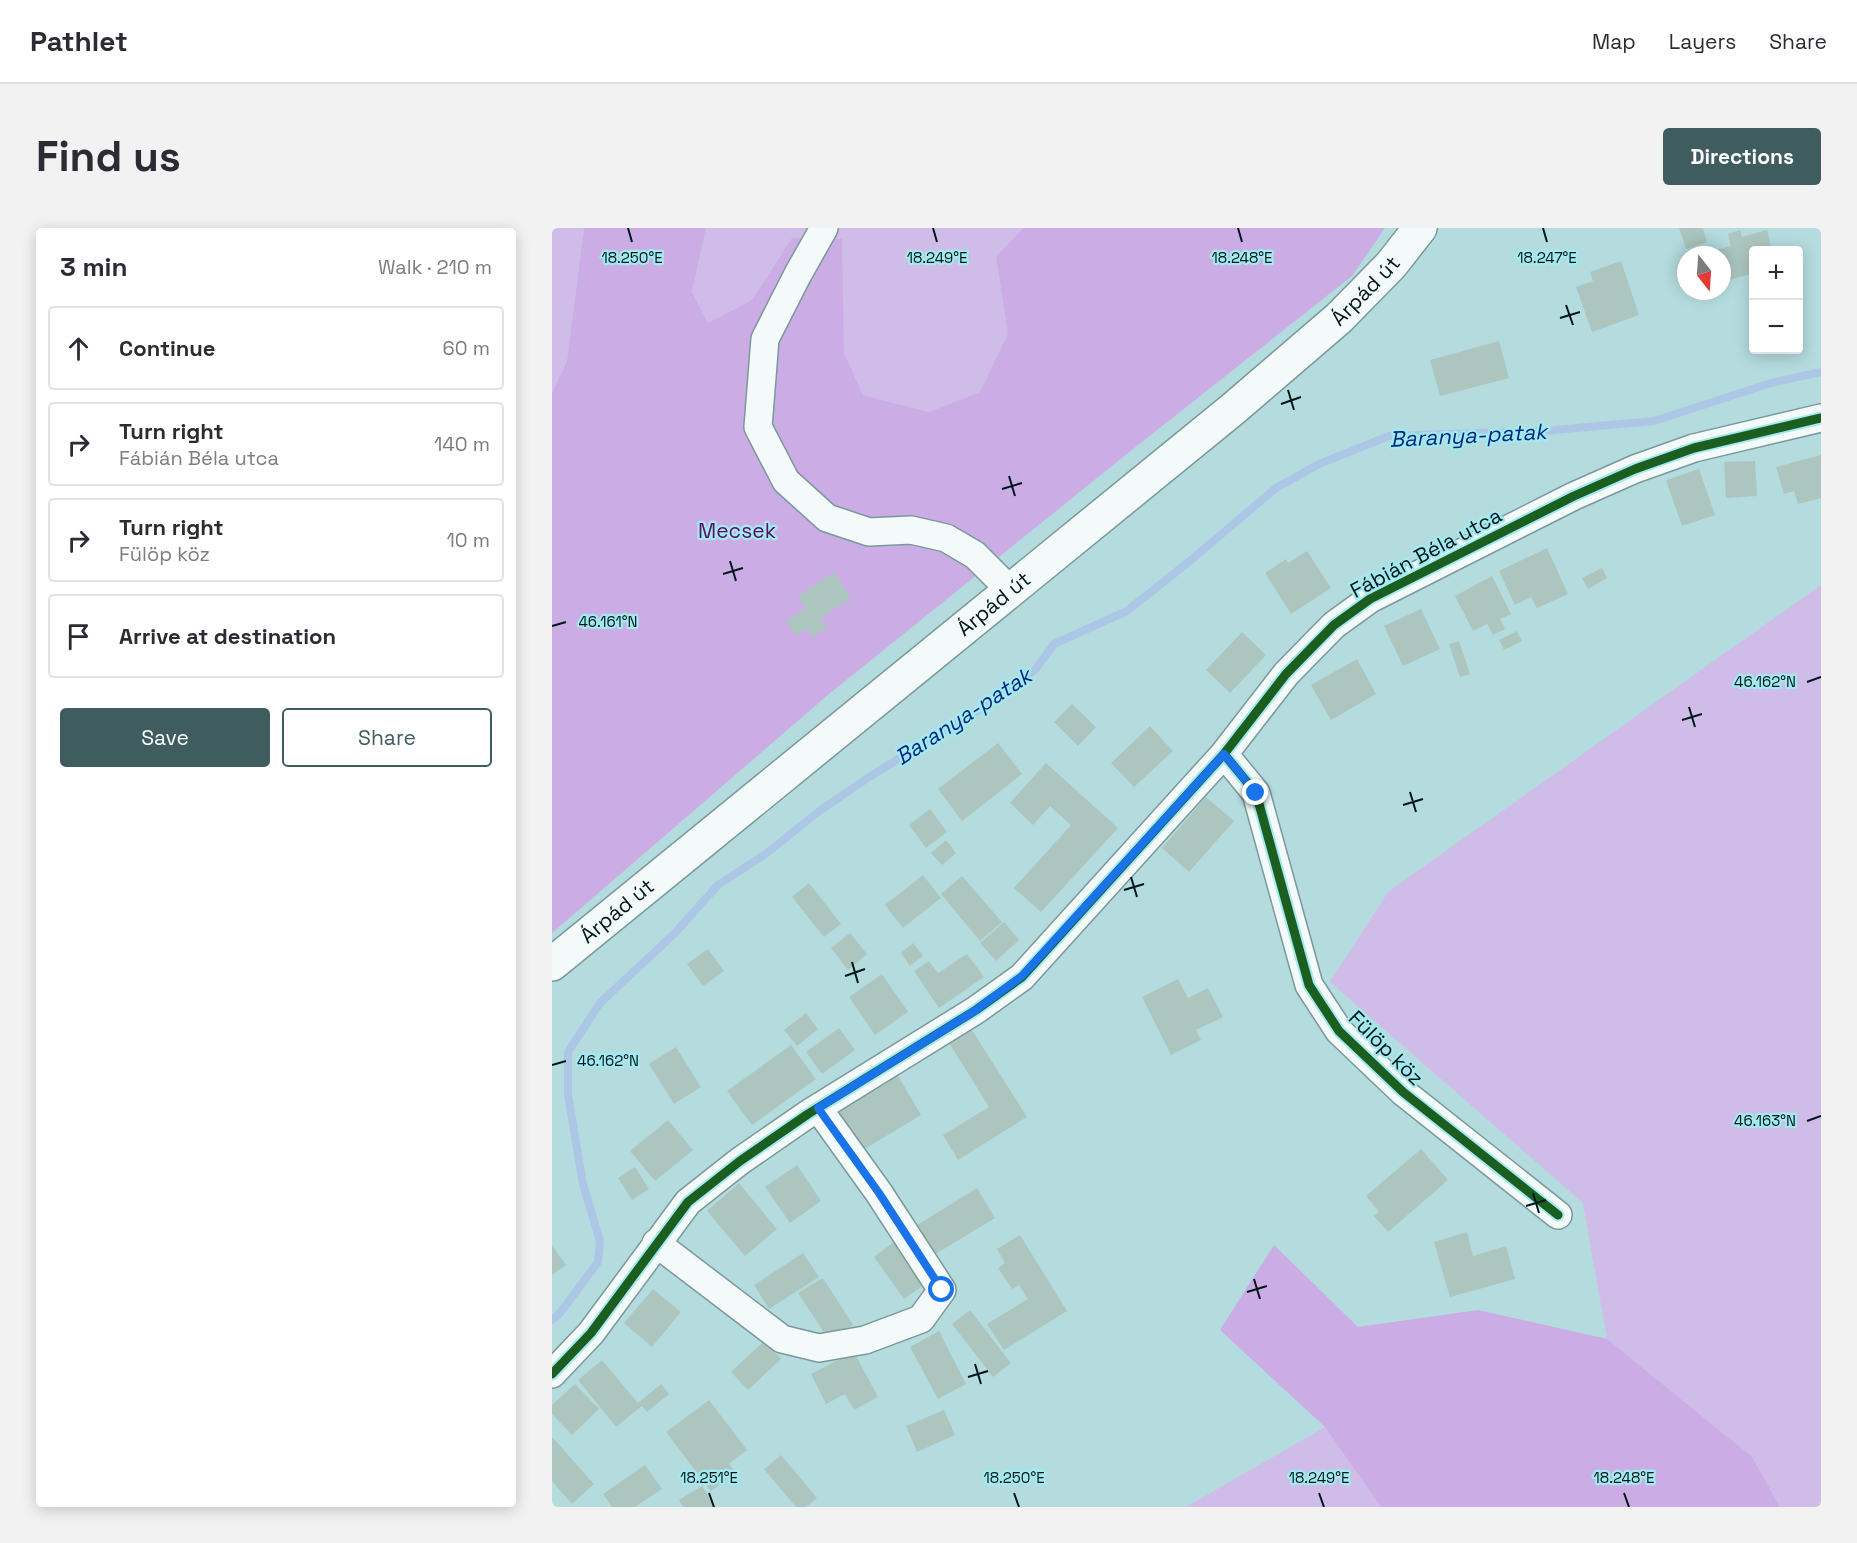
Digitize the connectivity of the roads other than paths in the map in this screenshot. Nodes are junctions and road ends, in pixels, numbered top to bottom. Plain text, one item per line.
1 (824, 228) edge
2 (1420, 228) edge
3 (1821, 418) edge
4 (1011, 591) junction
5 (1224, 754) junction
6 (552, 964) edge
7 (818, 1108) junction
8 (1558, 1215) dead end
9 (656, 1243) junction
10 (552, 1374) edge

1 - 4 street
2 - 4 main road, Árpád út
3 - 5 street, Fábián Béla utca
4 - 6 main road, Árpád út
5 - 7 street, Fábián Béla utca
5 - 8 street, Fülöp köz
7 - 9 street, Fábián Béla utca
7 - 9 street
9 - 10 street, Fábián Béla utca

